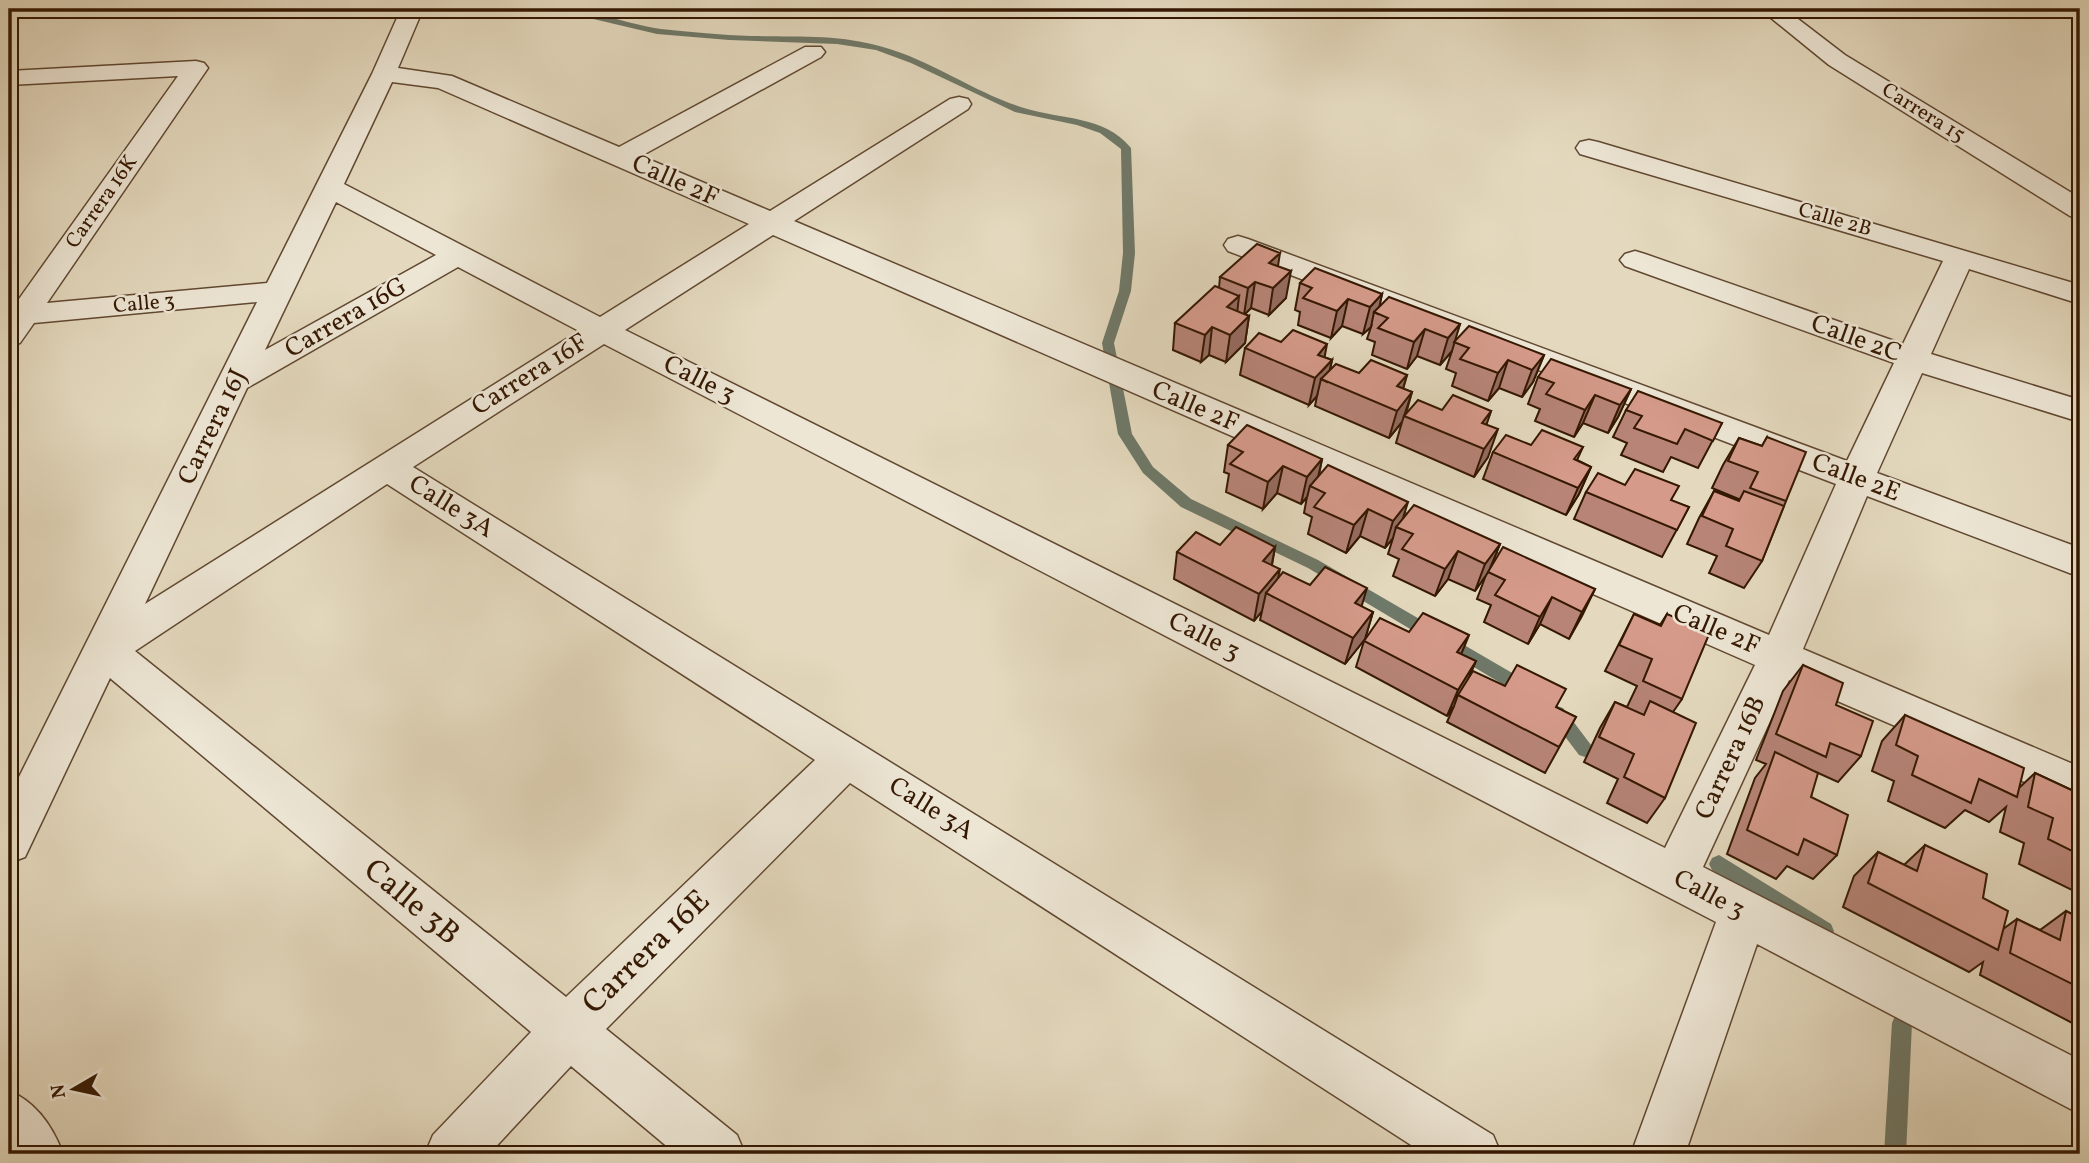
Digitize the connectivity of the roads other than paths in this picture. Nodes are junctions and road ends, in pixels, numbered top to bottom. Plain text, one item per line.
1 (412, 9) edge
2 (1770, 9) edge
3 (813, 52) dead end
4 (384, 75) junction
5 (9, 78) edge
6 (959, 104) dead end
7 (1589, 148) dead end
8 (620, 157) junction
9 (328, 187) junction
10 (2080, 210) edge
11 (770, 223) junction
12 (1238, 245) dead end
13 (458, 255) junction
14 (1960, 257) junction
15 (1635, 260) dead end
16 (278, 291) junction
17 (2080, 295) edge
18 (14, 322) edge
19 (601, 330) junction
20 (1913, 359) junction
21 (235, 381) junction
22 (2080, 411) edge
23 (387, 467) junction
24 (1856, 479) junction
25 (2080, 563) edge
26 (105, 650) junction
27 (1779, 657) junction
28 (848, 757) junction
29 (2080, 787) edge
30 (21, 792) edge
31 (9, 843) edge
32 (1675, 876) junction
33 (1744, 913) junction
34 (567, 1032) junction
35 (2080, 1088) edge
36 (9, 1118) edge
37 (36, 1154) edge
38 (452, 1154) edge
39 (718, 1154) edge
40 (1474, 1154) edge
41 (1658, 1154) edge

1 - 4 street, Carrera 16J
2 - 10 street, Carrera 15
3 - 8 street
4 - 8 street, Calle 2F
4 - 9 street, Carrera 16J
5 - 18 street, Carrera 16K
6 - 11 street, Carrera 16F
7 - 14 street, Calle 2B
8 - 11 street, Calle 2F
9 - 13 street, Calle 3
9 - 16 street, Carrera 16J
11 - 19 street, Carrera 16F
11 - 27 street, Calle 2F
12 - 24 street, Calle 2E
13 - 19 street, Calle 3
13 - 21 street, Carrera 16G
14 - 17 street, Calle 2B
14 - 20 street, Carrera 16B
15 - 20 street, Calle 2C
16 - 18 street, Calle 3
16 - 21 street, Carrera 16J
19 - 23 street, Carrera 16F
19 - 32 street, Calle 3
20 - 22 street, Calle 2C
20 - 24 street, Carrera 16B
21 - 26 street, Carrera 16J
23 - 26 street, Carrera 16F
23 - 28 street, Calle 3A
24 - 25 street, Calle 2E
24 - 27 street, Carrera 16B
26 - 30 street, Carrera 16J
26 - 34 street, Calle 3B
27 - 29 street, Calle 2F
27 - 32 street, Carrera 16B
28 - 34 street, Carrera 16E
28 - 40 street, Calle 3A
30 - 31 street, Carrera 16J
32 - 33 street, Calle 3
33 - 35 street, Calle 3
33 - 41 street
34 - 38 street, Carrera 16E
34 - 39 street, Calle 3B
36 - 37 street

